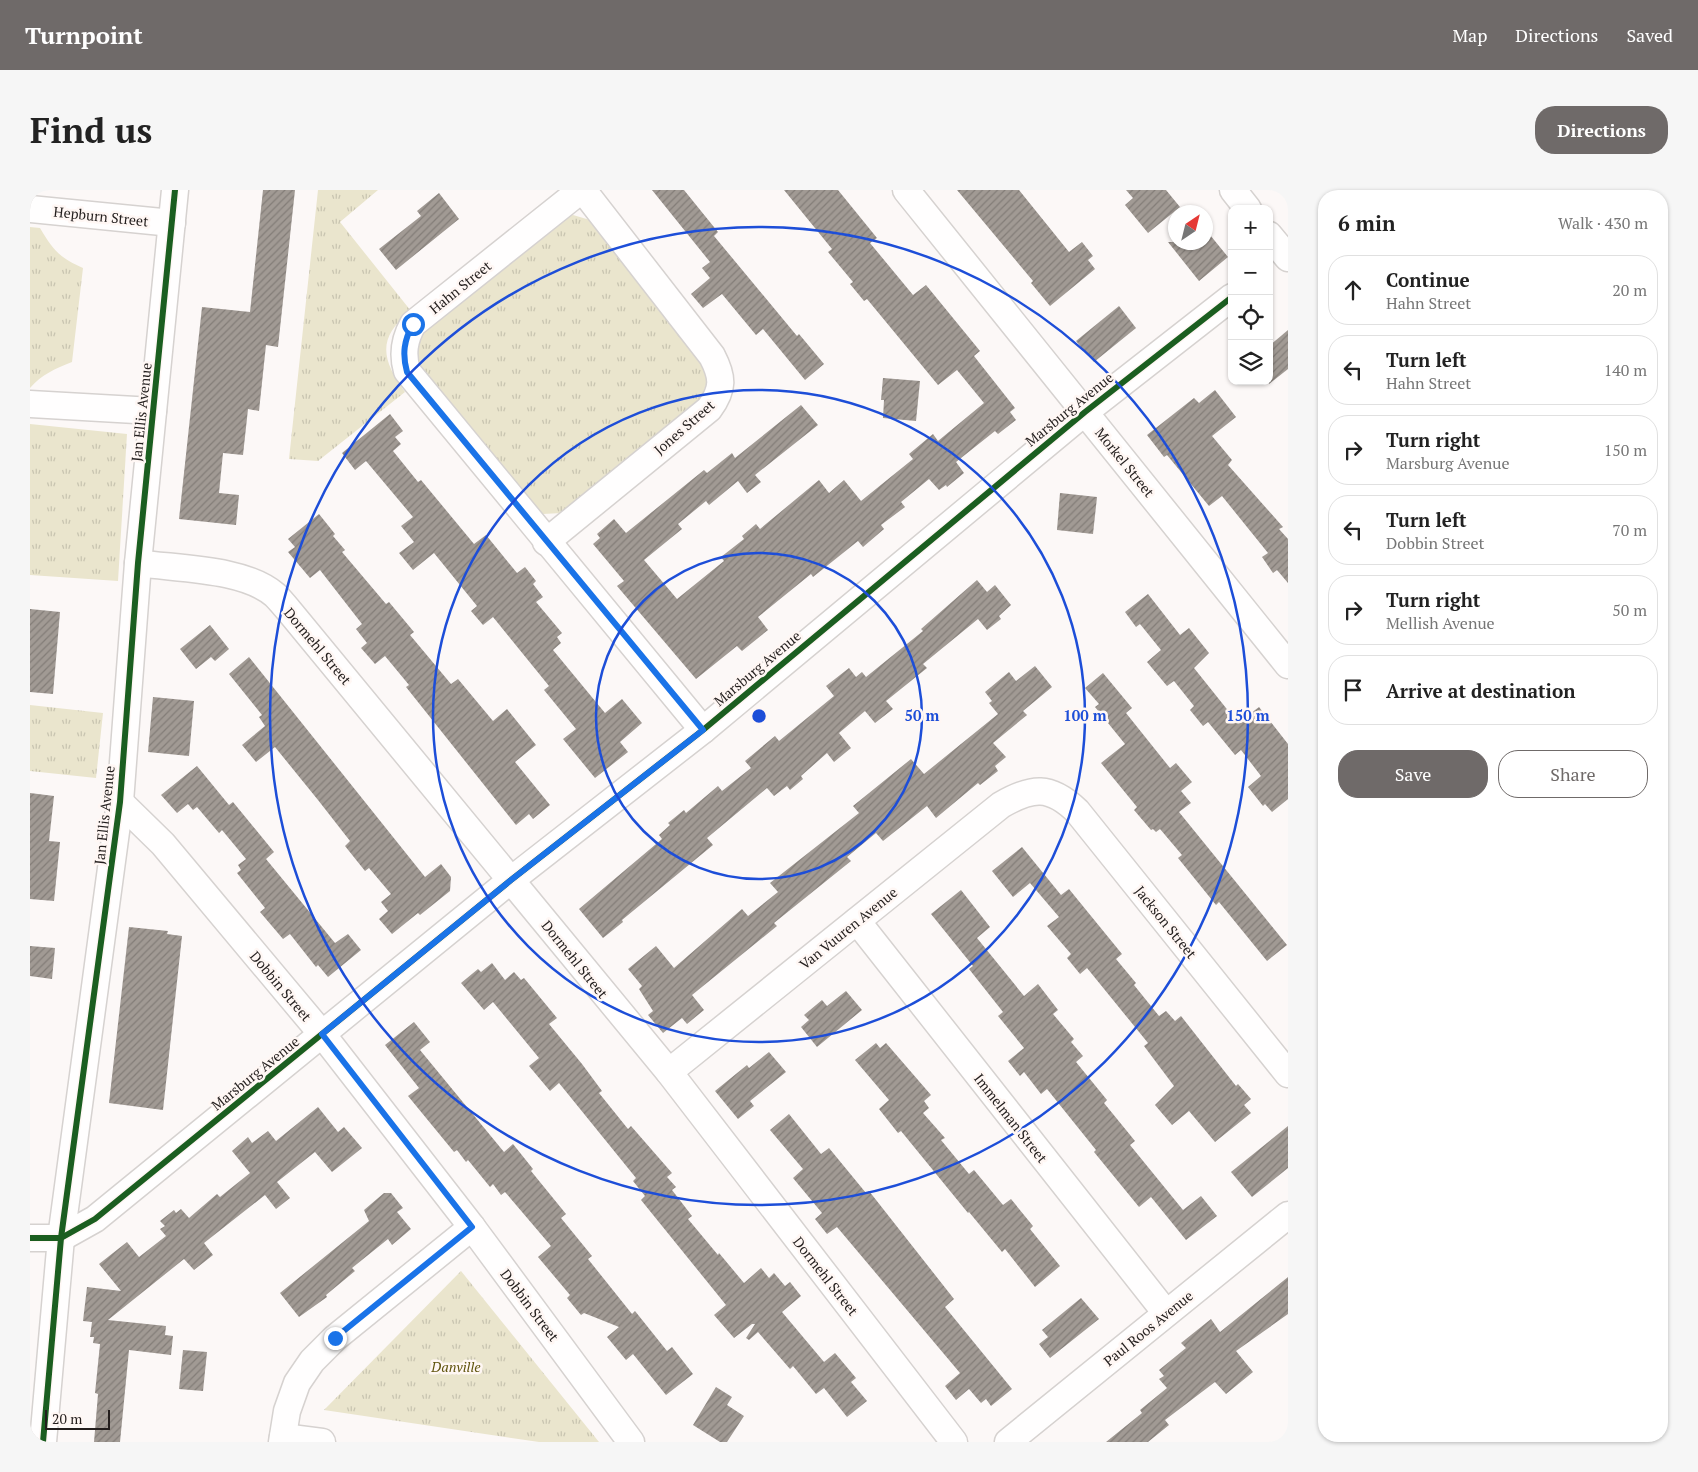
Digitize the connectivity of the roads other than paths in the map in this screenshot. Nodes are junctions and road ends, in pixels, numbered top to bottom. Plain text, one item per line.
1 (175, 190) edge
2 (582, 190) edge
3 (906, 190) edge
4 (1233, 190) edge
5 (1245, 205) edge
6 (30, 209) edge
7 (172, 223) junction
8 (1273, 242) edge
9 (1283, 259) edge
10 (1228, 300) edge
11 (30, 404) edge
12 (153, 411) junction
13 (1085, 412) junction
14 (546, 542) junction
15 (138, 563) junction
16 (1288, 665) edge
17 (703, 730) junction
18 (1031, 791) joint
19 (120, 802) junction
20 (511, 880) junction
21 (857, 921) junction
22 (322, 1034) junction
23 (669, 1072) junction
24 (1288, 1074) edge
25 (1288, 1215) edge
26 (472, 1227) junction
27 (30, 1238) edge
28 (61, 1238) junction
29 (1166, 1313) junction
30 (283, 1440) edge
31 (43, 1442) edge
32 (322, 1442) edge
33 (631, 1442) edge
34 (954, 1442) edge
35 (1008, 1442) edge

1 - 7 street, Jan Ellis Avenue
2 - 14 street, Jones Street
2 - 14 street, Hahn Street
3 - 13 street, Morkel Street
4 - 5 street
6 - 7 street, Hepburn Street
7 - 12 street, Jan Ellis Avenue
8 - 9 street
10 - 13 street, Marsburg Avenue
11 - 12 street
12 - 15 street, Jan Ellis Avenue
13 - 16 street, Morkel Street
13 - 17 street, Marsburg Avenue
14 - 17 street, Hahn Street
15 - 19 street, Jan Ellis Avenue
15 - 20 street, Dormehl Street
17 - 20 street, Marsburg Avenue
18 - 21 street, Van Vuuren Avenue
18 - 24 street, Jackson Street
19 - 22 street, Dobbin Street
19 - 28 street, Jan Ellis Avenue
20 - 22 street, Marsburg Avenue
20 - 23 street, Dormehl Street
21 - 23 street, Van Vuuren Avenue
21 - 29 street, Immelman Street
22 - 26 street, Dobbin Street
22 - 28 street, Marsburg Avenue
23 - 34 street, Dormehl Street
25 - 29 street, Paul Roos Avenue
26 - 30 street
26 - 33 street, Dobbin Street
27 - 28 street, Marsburg Avenue
28 - 31 street, Jan Ellis Avenue
29 - 35 street, Paul Roos Avenue
30 - 32 street

